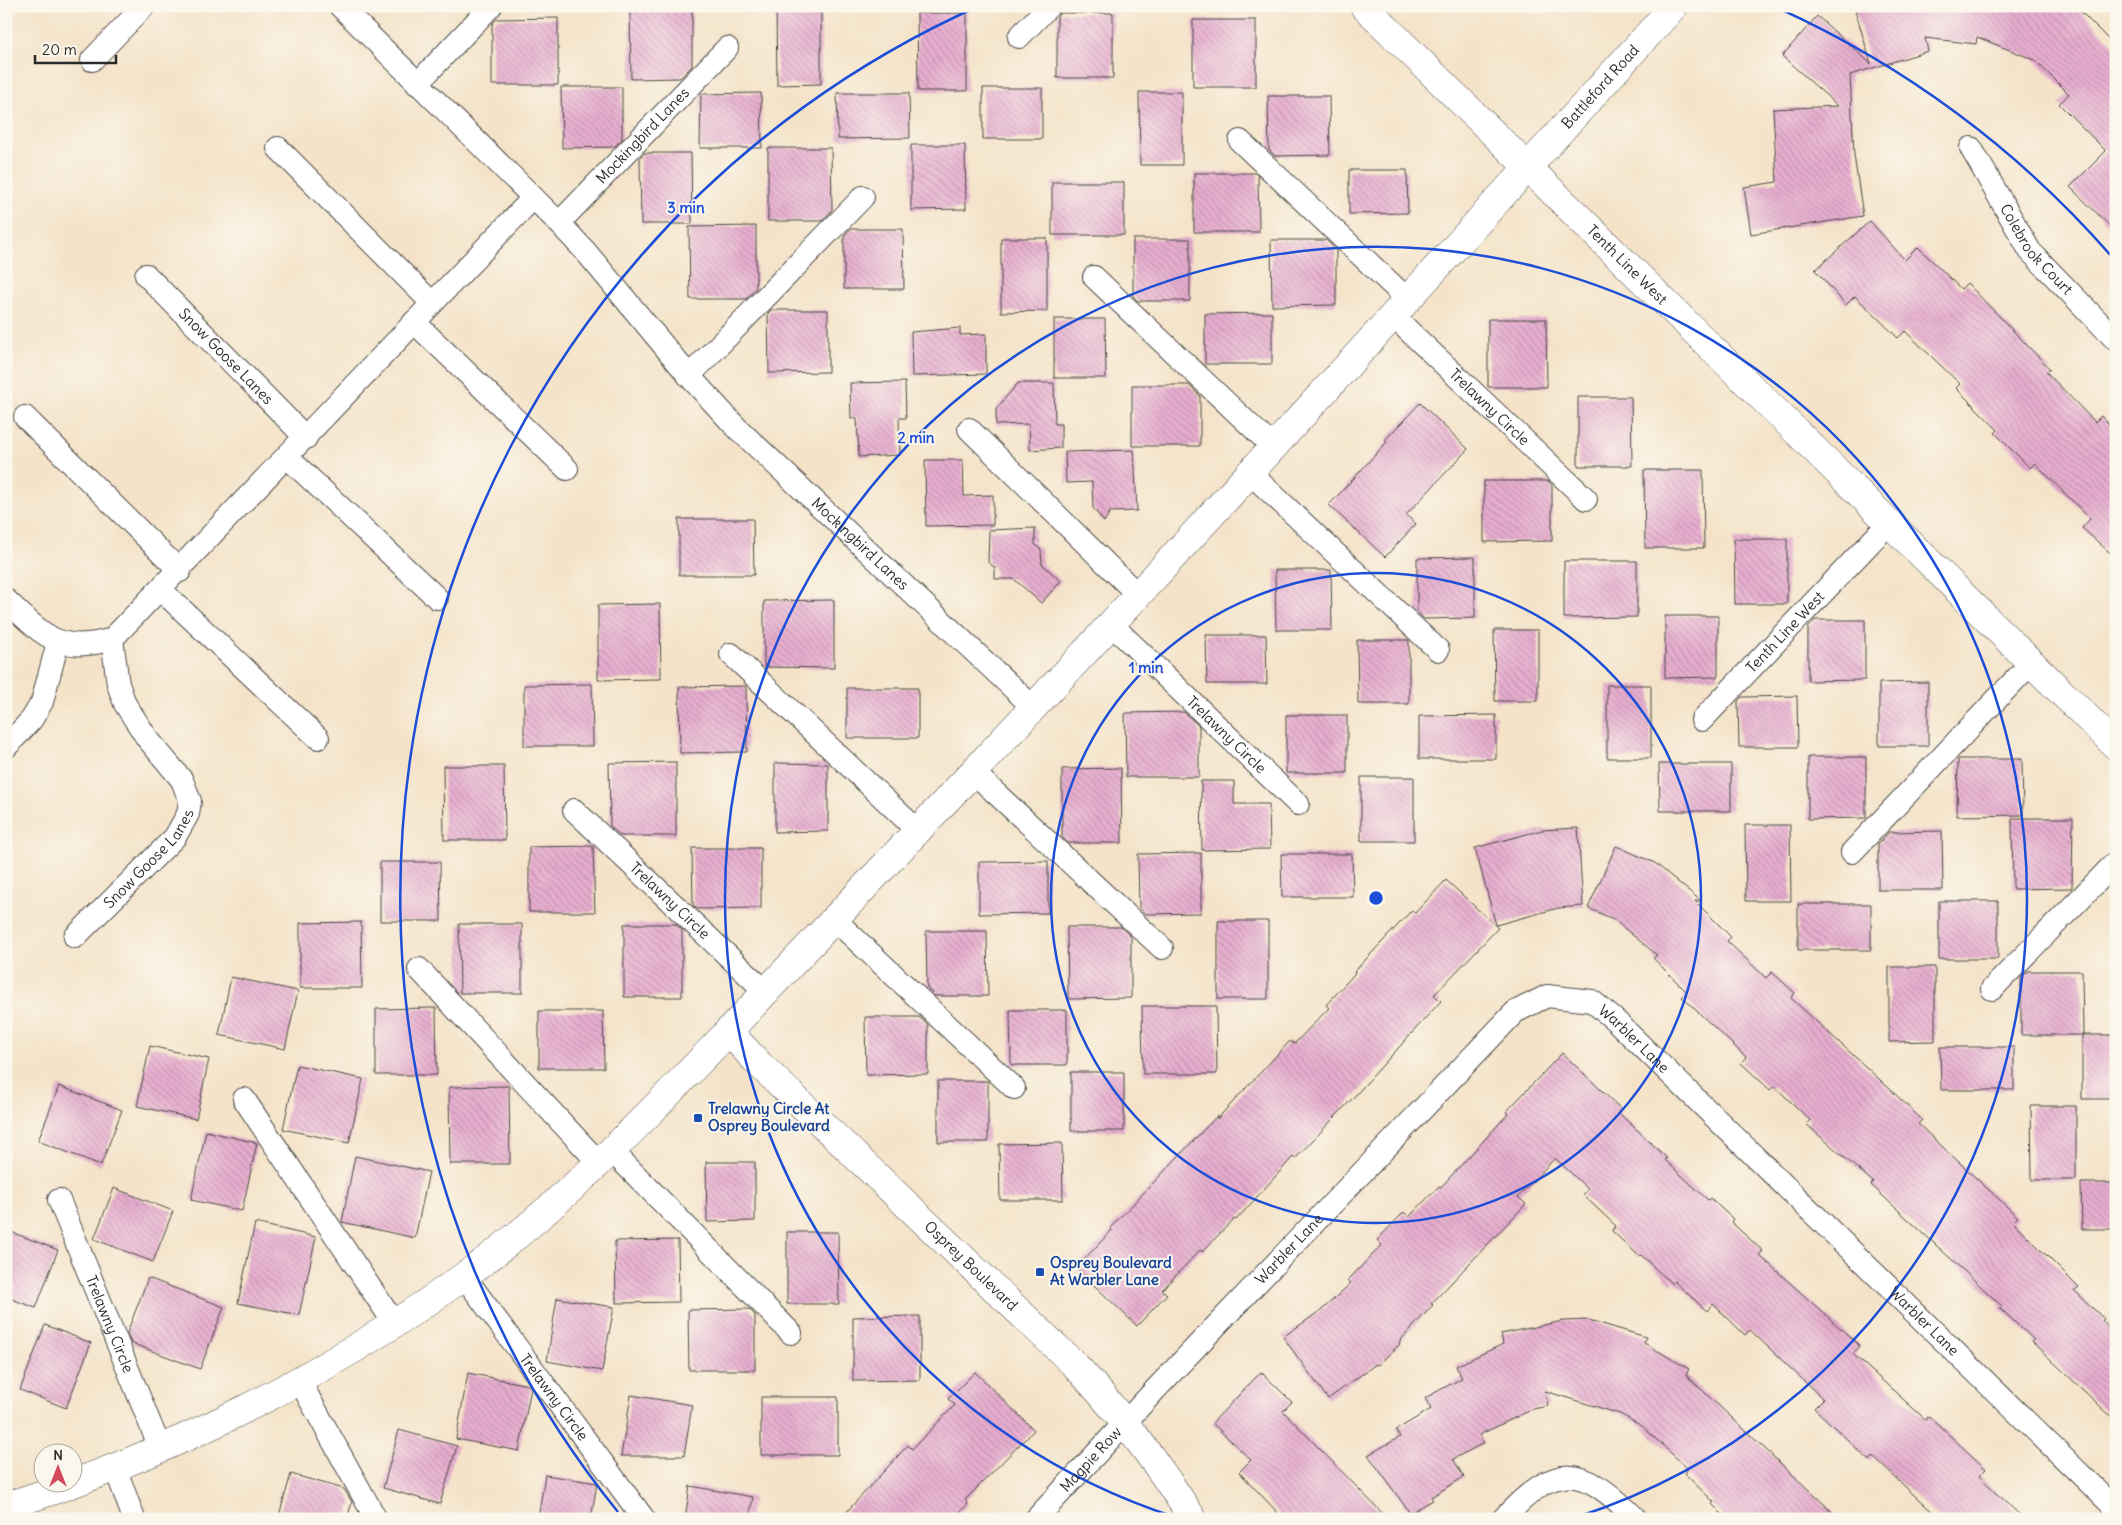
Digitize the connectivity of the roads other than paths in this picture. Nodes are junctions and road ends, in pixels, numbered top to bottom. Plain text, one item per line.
1 (144, 6) edge
2 (340, 6) edge
3 (491, 6) edge
4 (1049, 6) edge
5 (1364, 6) edge
6 (1674, 6) edge
7 (1019, 37) dead end
8 (727, 48) dead end
9 (92, 60) dead end
10 (417, 84) junction
11 (1240, 141) dead end
12 (278, 148) dead end
13 (1971, 148) dead end
14 (1527, 168) junction
15 (863, 197) dead end
16 (533, 198) junction
17 (560, 224) junction
18 (146, 275) dead end
19 (1094, 277) dead end
20 (432, 303) junction
21 (1400, 307) junction
22 (414, 322) junction
23 (2116, 340) edge
24 (688, 376) junction
25 (25, 417) dead end
26 (969, 429) dead end
27 (306, 438) junction
28 (1272, 446) junction
29 (287, 457) junction
30 (567, 469) dead end
31 (1249, 472) junction
32 (1586, 499) dead end
33 (1889, 523) junction
34 (180, 571) junction
35 (161, 590) junction
36 (1137, 594) junction
37 (437, 598) dead end
38 (6, 600) edge
39 (1111, 624) junction
40 (112, 639) junction
41 (58, 642) junction
42 (1438, 650) dead end
43 (731, 654) dead end
44 (2031, 663) junction
45 (1034, 708) junction
46 (1702, 720) dead end
47 (318, 738) dead end
48 (2116, 746) edge
49 (6, 747) edge
50 (973, 772) junction
51 (1298, 804) dead end
52 (574, 810) dead end
53 (918, 831) junction
54 (1852, 852) dead end
55 (2116, 862) edge
56 (834, 919) junction
57 (76, 937) dead end
58 (1162, 948) dead end
59 (420, 969) dead end
60 (1992, 989) dead end
61 (766, 992) junction
62 (728, 1031) junction
63 (1014, 1088) dead end
64 (244, 1099) dead end
65 (605, 1156) junction
66 (59, 1200) dead end
67 (464, 1276) junction
68 (394, 1323) junction
69 (791, 1333) dead end
70 (299, 1380) junction
71 (1126, 1423) junction
72 (160, 1448) junction
73 (115, 1467) junction
74 (6, 1506) edge
75 (2116, 1509) edge
76 (134, 1519) edge
77 (376, 1519) edge
78 (644, 1519) edge
79 (1036, 1519) edge
80 (1193, 1519) edge
81 (1503, 1519) edge
82 (1636, 1519) edge

1 - 9 street
2 - 10 street, Mockingbird Lanes
3 - 10 street
4 - 7 street
5 - 14 street, Tenth Line West
6 - 14 street, Battleford Road
8 - 17 street, Mockingbird Lanes
10 - 16 street, Mockingbird Lanes
11 - 21 street, Trelawny Circle
12 - 20 street
13 - 23 street, Colebrook Court
14 - 21 street
14 - 33 street, Tenth Line West
15 - 24 street
16 - 17 street, Mockingbird Lanes
16 - 20 street
17 - 24 street, Mockingbird Lanes
18 - 27 street, Snow Goose Lanes
19 - 28 street
20 - 22 street
21 - 28 street
21 - 32 street, Trelawny Circle
22 - 27 street
22 - 30 street
24 - 45 street, Mockingbird Lanes
25 - 34 street
26 - 36 street
27 - 29 street
28 - 31 street
29 - 34 street
29 - 37 street
31 - 36 street
31 - 42 street
33 - 44 street, Tenth Line West
33 - 46 street, Tenth Line West
34 - 35 street
35 - 40 street
35 - 47 street
36 - 39 street
38 - 41 street
39 - 45 street
39 - 51 street, Trelawny Circle
40 - 41 street
40 - 57 street, Snow Goose Lanes
41 - 49 street
43 - 53 street
44 - 48 street, Tenth Line West
44 - 54 street
45 - 50 street
50 - 53 street
50 - 58 street
52 - 61 street, Trelawny Circle
53 - 56 street
55 - 60 street
56 - 61 street
56 - 63 street
59 - 65 street
61 - 62 street
62 - 65 street
62 - 71 street, Osprey Boulevard
64 - 68 street
65 - 67 street
65 - 69 street
66 - 72 street, Trelawny Circle
67 - 68 street
67 - 78 street, Trelawny Circle
68 - 70 street
70 - 72 street
70 - 77 street
71 - 75 street, Warbler Lane
71 - 79 street, Magpie Row
71 - 80 street, Osprey Boulevard
72 - 73 street
73 - 74 street
73 - 76 street
81 - 82 street

